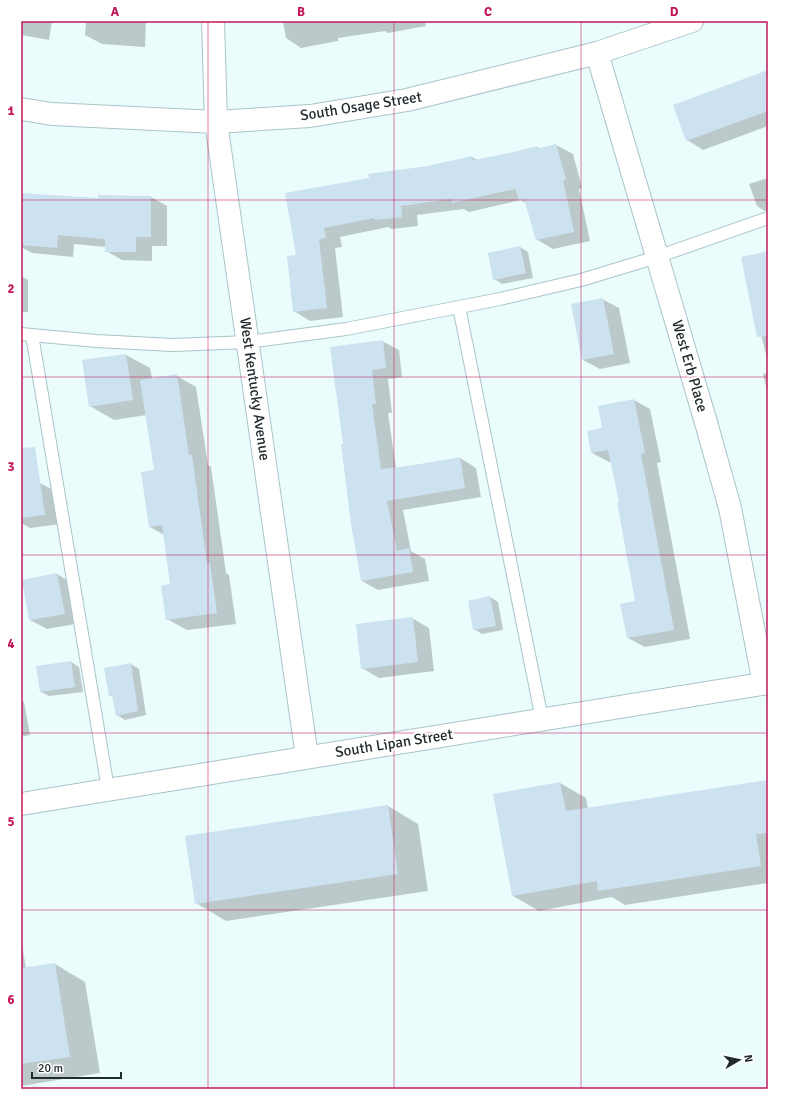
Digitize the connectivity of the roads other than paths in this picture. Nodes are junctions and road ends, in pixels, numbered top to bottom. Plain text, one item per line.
1 (213, 21) edge
2 (692, 21) edge
3 (597, 53) junction
4 (21, 109) edge
5 (216, 122) junction
6 (768, 218) edge
7 (658, 257) junction
8 (459, 307) junction
9 (26, 334) edge
10 (248, 342) junction
11 (766, 683) edge
12 (542, 719) junction
13 (307, 756) junction
14 (108, 789) junction
15 (21, 804) edge

1 - 5 street, West Kentucky Avenue
2 - 3 street, South Osage Street
3 - 5 street, South Osage Street
3 - 7 street, West Erb Place
4 - 5 street, South Osage Street
5 - 10 street, West Kentucky Avenue
6 - 7 lane
7 - 8 lane
7 - 11 street, West Erb Place
8 - 10 lane
8 - 12 lane
9 - 10 lane
9 - 14 lane
10 - 13 street, West Kentucky Avenue
11 - 12 street, South Lipan Street
12 - 13 street, South Lipan Street
13 - 14 street, South Lipan Street
14 - 15 street, South Lipan Street

